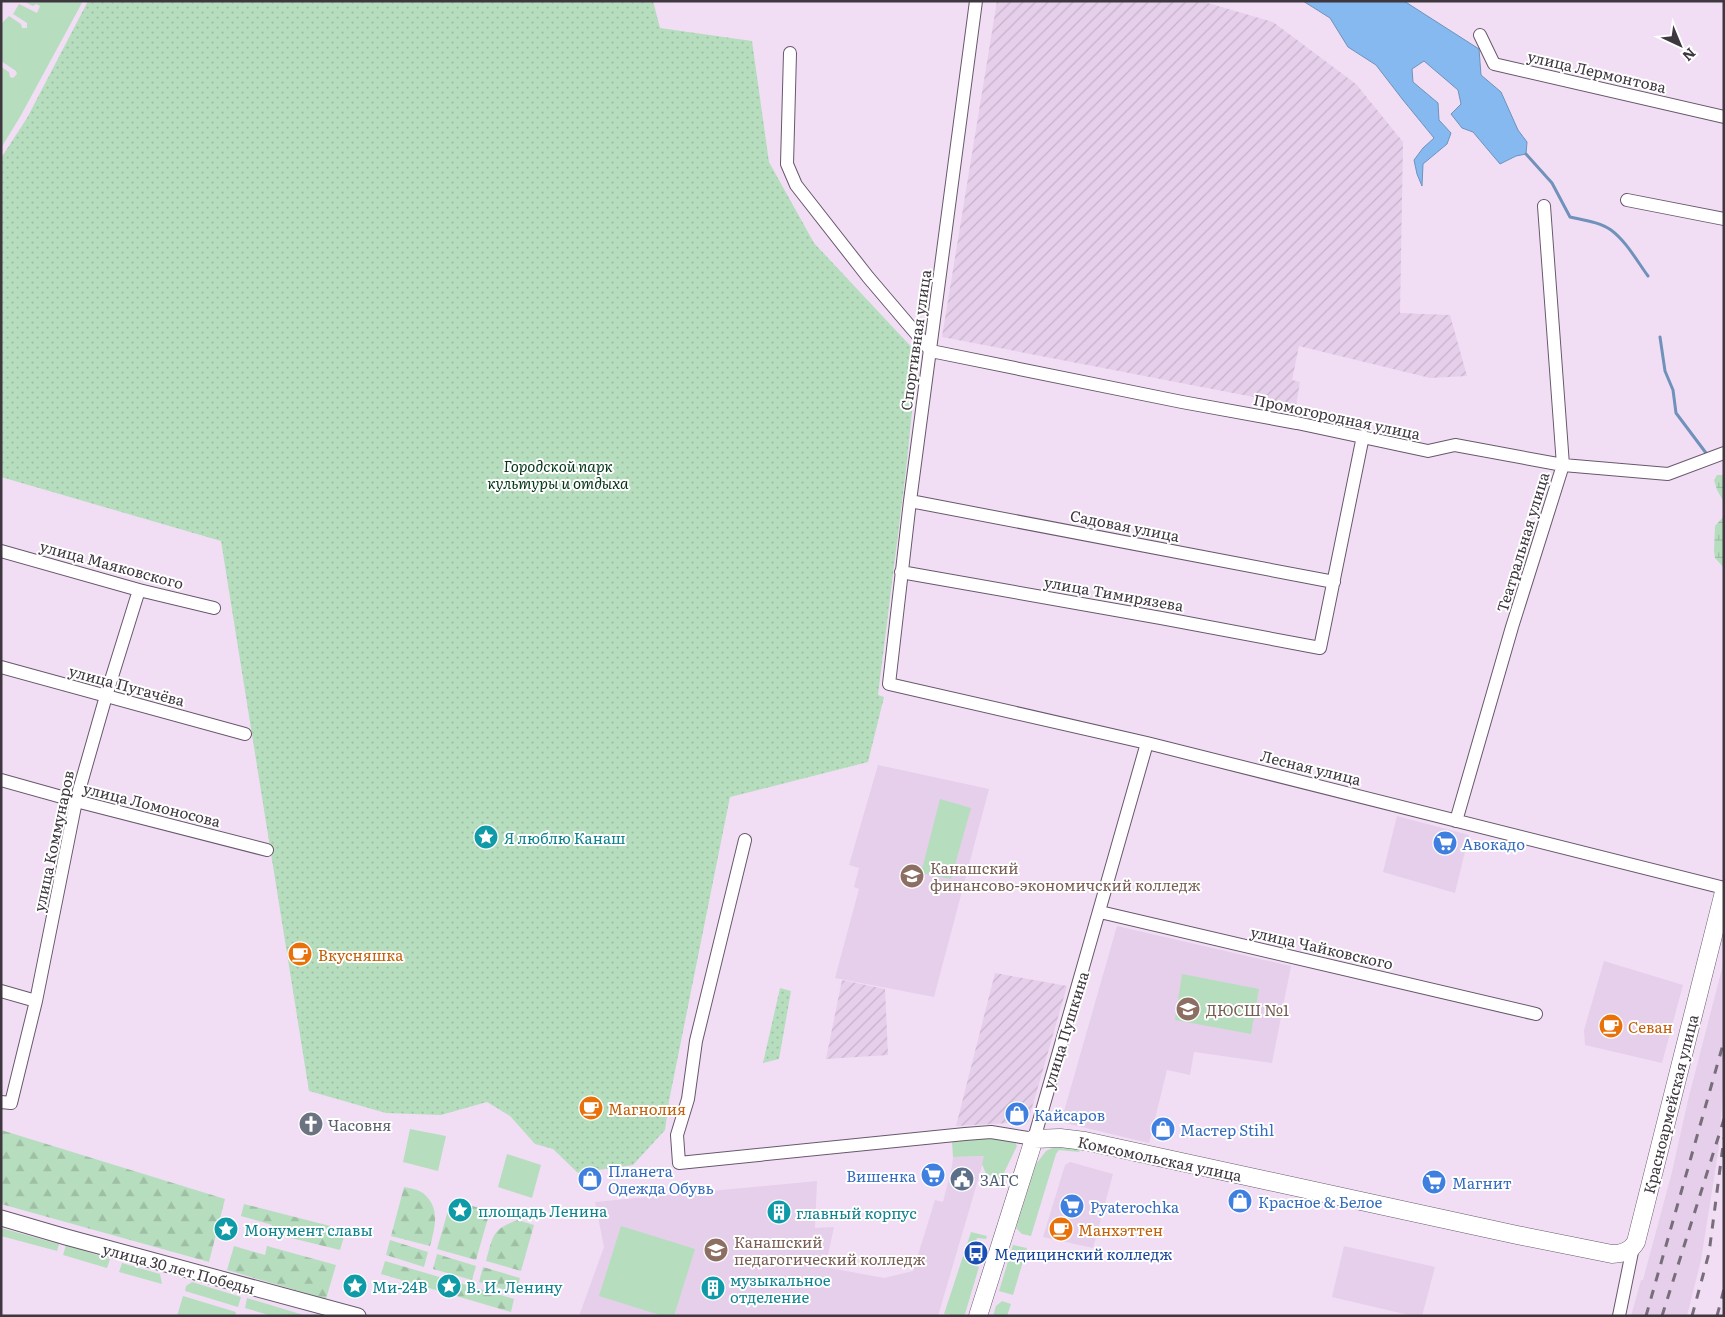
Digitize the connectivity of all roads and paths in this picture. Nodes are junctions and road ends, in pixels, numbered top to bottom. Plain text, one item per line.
1 (976, 1) edge
2 (1480, 35) dead end
3 (790, 52) dead end
4 (1724, 116) edge
5 (1627, 200) dead end
6 (1544, 206) dead end
7 (1724, 219) edge
8 (931, 351) junction
9 (1363, 436) junction
10 (1724, 453) edge
11 (1563, 465) junction
12 (910, 501) junction
13 (1, 551) edge
14 (902, 572) junction
15 (1334, 582) junction
16 (139, 590) junction
17 (214, 608) dead end
18 (1, 667) edge
19 (889, 684) joint
20 (106, 696) junction
21 (245, 734) dead end
22 (1147, 743) junction
23 (1, 780) edge
24 (76, 801) junction
25 (1456, 821) junction
26 (745, 840) dead end
27 (267, 850) dead end
28 (1724, 890) edge
29 (1100, 912) junction
30 (1, 991) edge
31 (36, 1001) junction
32 (1536, 1014) dead end
33 (6, 1102) edge
34 (1034, 1139) junction
35 (1, 1218) edge
36 (1633, 1247) junction
37 (1612, 1254) junction
38 (1626, 1280) junction
39 (985, 1291) joint
40 (358, 1316) edge
41 (978, 1316) edge
42 (1619, 1316) edge

1 - 8 street, Спортивная улица
2 - 4 street, улица Лермонтова
3 - 8 street
5 - 7 street
6 - 11 street, Театральная улица
8 - 9 street, Промогородная улица
8 - 12 street, Спортивная улица
9 - 11 street, Промогородная улица
9 - 15 street
10 - 11 street, Промогородная улица
11 - 25 street, Театральная улица
12 - 14 street, Спортивная улица
12 - 15 street, Садовая улица
13 - 16 street, улица Маяковского
14 - 15 street, улица Тимирязева
14 - 19 street, Спортивная улица
16 - 17 street, улица Маяковского
16 - 20 street, улица Коммунаров
18 - 20 street, улица Пугачёва
19 - 22 street, Лесная улица
20 - 21 street, улица Пугачёва
20 - 24 street, улица Коммунаров
22 - 25 street, Лесная улица
22 - 29 street, улица Пушкина
23 - 24 street, улица Ломоносова
24 - 27 street, улица Ломоносова
24 - 31 street, улица Коммунаров
25 - 28 street, Лесная улица
26 - 34 street, Комсомольская улица
28 - 36 main road, Красноармейская улица
29 - 32 street, улица Чайковского
29 - 34 street, улица Пушкина
30 - 31 street
31 - 33 street, улица Коммунаров
34 - 37 main road, Комсомольская улица
34 - 39 main road, улица Пушкина
35 - 40 street, улица 30 лет Победы
36 - 37 main road, Комсомольская улица
36 - 38 street, Красноармейская улица
37 - 38 street
38 - 42 street, Красноармейская улица
39 - 41 street, улица Пушкина

